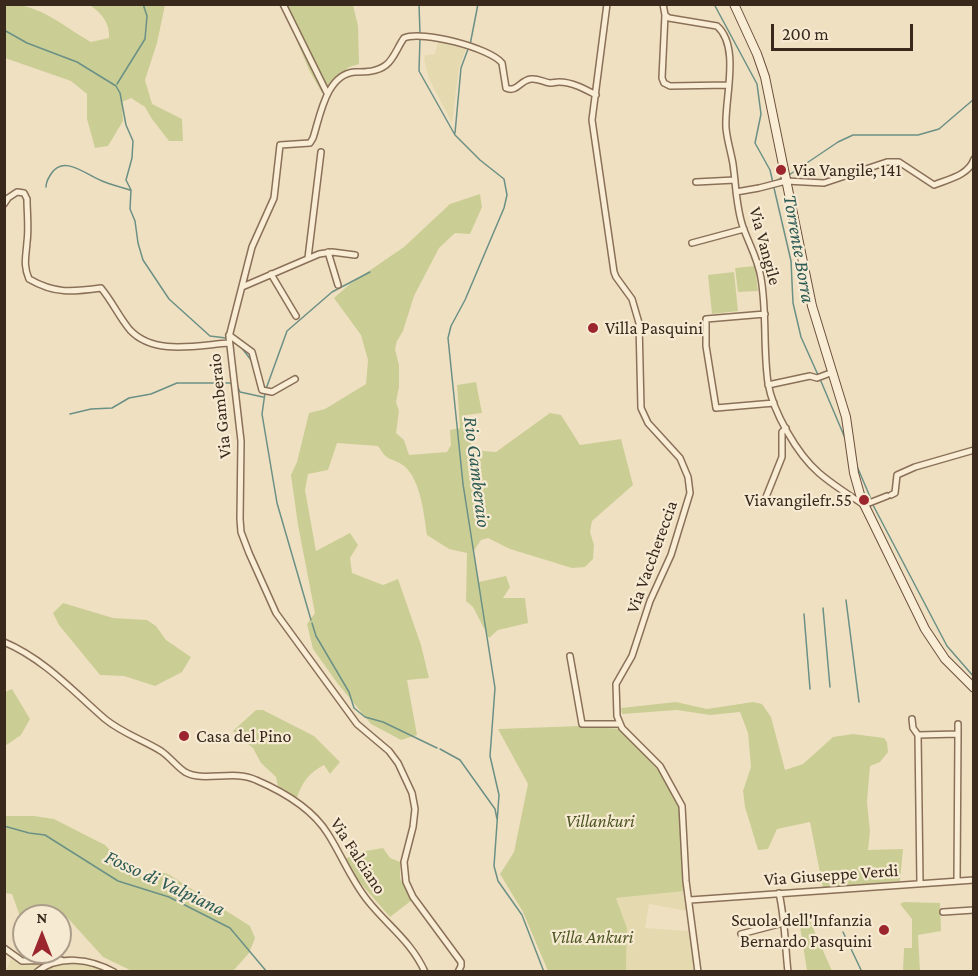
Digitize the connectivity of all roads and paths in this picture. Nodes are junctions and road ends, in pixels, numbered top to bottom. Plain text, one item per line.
1 (283, 4) edge
2 (607, 4) edge
3 (663, 4) edge
4 (734, 4) edge
5 (665, 15) junction
6 (728, 85) junction
7 (327, 93) junction
8 (596, 94) junction
9 (321, 152) dead end
10 (974, 159) edge
11 (735, 180) junction
12 (786, 181) junction
13 (696, 182) dead end
14 (736, 192) junction
15 (4, 204) edge
16 (744, 229) junction
17 (692, 243) dead end
18 (328, 252) junction
19 (355, 255) dead end
20 (308, 258) junction
21 (271, 274) junction
22 (338, 285) dead end
23 (242, 287) junction
24 (765, 314) junction
25 (296, 316) dead end
26 (229, 335) junction
27 (229, 343) junction
28 (833, 372) junction
29 (295, 379) dead end
30 (768, 385) junction
31 (774, 403) junction
32 (786, 428) junction
33 (974, 450) edge
34 (858, 489) junction
35 (850, 496) junction
36 (764, 502) dead end
37 (864, 505) junction
38 (4, 642) edge
39 (570, 657) dead end
40 (974, 688) edge
41 (912, 718) dead end
42 (619, 724) junction
43 (958, 724) dead end
44 (958, 734) junction
45 (918, 735) junction
46 (974, 880) edge
47 (957, 881) junction
48 (920, 884) junction
49 (779, 893) junction
50 (690, 900) junction
51 (974, 910) edge
52 (943, 912) dead end
53 (783, 923) junction
54 (741, 934) dead end
55 (72, 961) edge
56 (53, 964) edge
57 (37, 972) edge
58 (114, 972) edge
59 (425, 972) edge
60 (458, 972) edge
61 (698, 972) edge
62 (788, 972) edge

1 - 7 street
2 - 8 street, Via Vacchereccia
3 - 5 street
4 - 12 street, Via Vangile
5 - 6 street, Via Vangile
5 - 6 street
6 - 11 street, Via Vangile
7 - 8 street
7 - 23 street, Via Gamberaio
8 - 42 street, Via Vacchereccia
9 - 20 street
10 - 12 street
11 - 13 street
11 - 14 street, Via Vangile
12 - 14 street
12 - 28 street, Via Vangile
14 - 16 street, Via Vangile
15 - 27 street
16 - 17 street
16 - 24 street, Via Vangile
18 - 19 street
18 - 20 street
18 - 22 street
20 - 21 street
21 - 23 street
21 - 25 street
23 - 26 street, Via Gamberaio
24 - 30 street, Via Vangile
24 - 31 street
26 - 27 street, Via Gamberaio
26 - 29 street
27 - 60 street, Via Gamberaio
28 - 30 street
28 - 34 street, Via Vangile
30 - 31 street, Via Vangile
31 - 32 street, Via Vangile
32 - 35 street, Via Vangile
32 - 36 street
33 - 37 street
34 - 35 street
34 - 37 street, Via Vangile
35 - 37 street, Via Vangile
37 - 40 street, Via Vangile
38 - 59 street, Via Falciano
39 - 42 street
41 - 45 street
42 - 50 street
43 - 44 street
44 - 45 street
44 - 47 street
45 - 48 street
46 - 47 street, Via Giuseppe Verdi
47 - 48 street, Via Giuseppe Verdi
48 - 49 street, Via Giuseppe Verdi
49 - 50 street, Via Giuseppe Verdi
49 - 53 street
50 - 61 street
51 - 52 street
53 - 54 street
53 - 62 street
55 - 58 street
56 - 57 street

